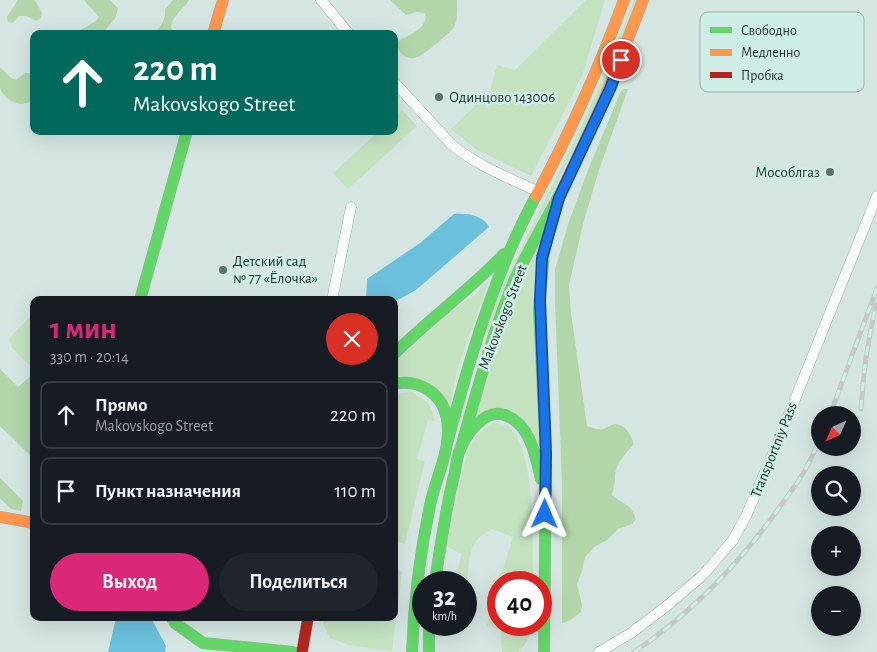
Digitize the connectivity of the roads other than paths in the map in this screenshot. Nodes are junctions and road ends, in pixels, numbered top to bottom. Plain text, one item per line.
1 (223, 0) edge
2 (321, 0) edge
3 (624, 0) edge
4 (643, 0) edge
5 (214, 30) edge
6 (346, 30) edge
7 (398, 86) edge
8 (186, 135) edge
9 (539, 192) junction
10 (877, 196) edge
11 (559, 198) junction
12 (351, 208) dead end
13 (514, 239) junction
14 (141, 296) edge
15 (333, 296) edge
16 (398, 350) edge
17 (398, 383) edge
18 (448, 440) junction
19 (461, 447) junction
20 (545, 494) junction
21 (0, 517) edge
22 (30, 522) edge
23 (437, 571) edge
24 (174, 621) edge
25 (307, 621) edge
26 (429, 636) edge
27 (293, 652) edge
28 (302, 652) edge
29 (412, 652) edge
30 (429, 652) edge
31 (544, 652) edge
32 (599, 652) edge

1 - 5 main road
2 - 6 street
3 - 9 main road, Makovskogo Street
4 - 11 main road, Makovskogo Street
7 - 9 street
8 - 14 main road
9 - 13 main road, Makovskogo Street
10 - 32 street, Transportniy Pass
11 - 19 main road, Makovskogo Street
11 - 20 main road
12 - 15 street
13 - 16 main road
13 - 18 main road, Makovskogo Street
17 - 18 main road
18 - 29 main road, Makovskogo Street
19 - 20 main road
19 - 23 main road, Makovskogo Street
20 - 31 main road
21 - 22 main road
24 - 27 main road
25 - 28 main road
26 - 30 main road

